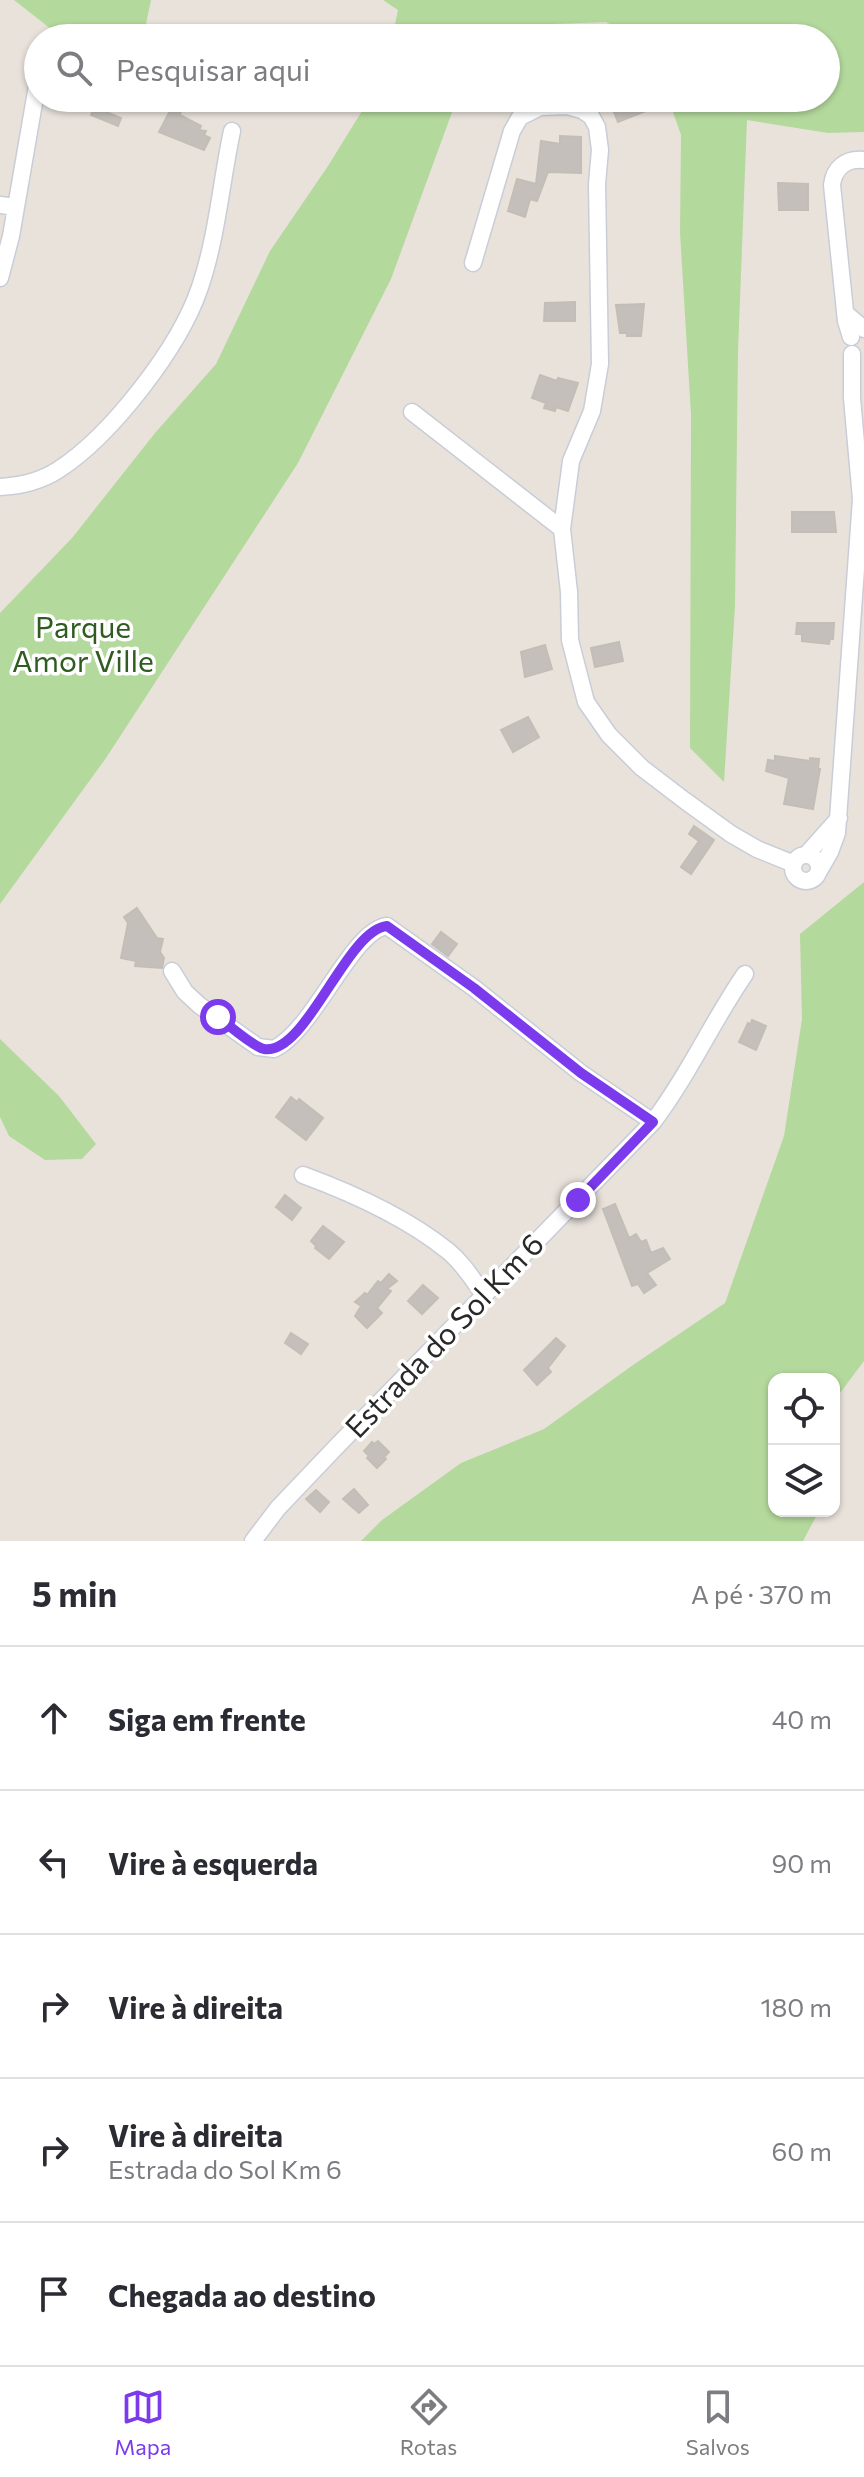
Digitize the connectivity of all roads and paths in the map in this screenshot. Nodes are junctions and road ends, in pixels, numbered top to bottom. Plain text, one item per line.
1 (30, 112) edge
2 (527, 112) edge
3 (585, 112) edge
4 (232, 131) dead end
5 (864, 160) edge
6 (8, 206) edge
7 (473, 263) dead end
8 (0, 278) edge
9 (859, 342) edge
10 (864, 373) edge
11 (852, 398) junction
12 (412, 412) dead end
13 (0, 487) edge
14 (863, 499) edge
15 (562, 529) junction
16 (839, 818) junction
17 (800, 860) junction
18 (819, 871) junction
19 (172, 971) dead end
20 (745, 974) dead end
21 (653, 1122) junction
22 (303, 1175) dead end
23 (484, 1295) junction
24 (253, 1541) edge

1 - 6 street
2 - 7 street
3 - 15 street
4 - 13 street
5 - 9 street
6 - 8 street
9 - 11 street
10 - 11 street
11 - 14 street
12 - 15 street
14 - 16 street
15 - 17 street
16 - 17 street
16 - 18 street
17 - 18 street
17 - 18 street
19 - 21 street
20 - 21 street, Estrada do Sol Km 6
21 - 23 street, Estrada do Sol Km 6
22 - 23 street
23 - 24 street, Estrada do Sol Km 6

